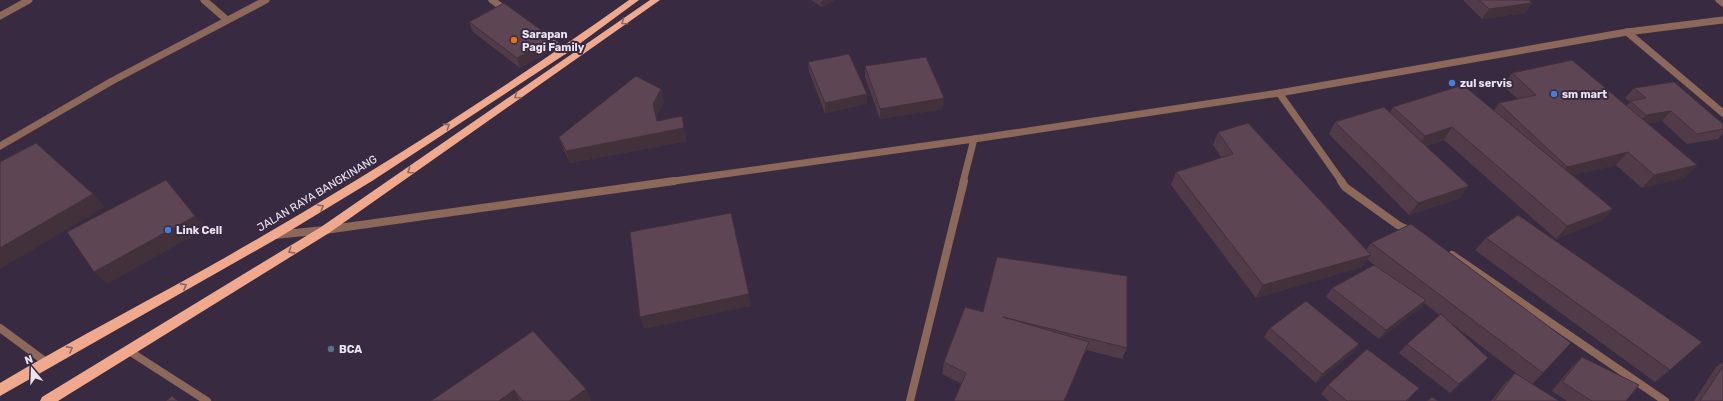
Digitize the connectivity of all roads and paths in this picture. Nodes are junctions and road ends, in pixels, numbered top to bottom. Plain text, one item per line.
1 (29, 0) edge
2 (204, 0) edge
3 (266, 0) edge
4 (492, 0) edge
5 (635, 0) edge
6 (656, 0) edge
7 (1719, 0) edge
8 (1723, 3) edge
9 (0, 16) edge
10 (516, 17) edge
11 (227, 20) junction
12 (1723, 20) edge
13 (1627, 32) junction
14 (540, 34) edge
15 (564, 51) junction
16 (1279, 93) junction
17 (1723, 113) edge
18 (974, 139) junction
19 (0, 146) edge
20 (325, 230) junction
21 (274, 235) junction
22 (1417, 235) edge
23 (1442, 248) edge
24 (0, 328) edge
25 (129, 352) junction
26 (46, 362) junction
27 (0, 390) edge
28 (47, 401) edge
29 (207, 401) edge
30 (910, 401) edge
31 (1665, 401) edge

1 - 9 street
2 - 11 street
3 - 11 street
4 - 10 street
5 - 15 highway, JALAN RAYA BANGKINANG
6 -> 20 highway
7 - 8 street
11 - 19 street
12 - 13 street
13 - 16 street
13 - 17 street
14 - 15 street
21 -> 15 highway, JALAN RAYA BANGKINANG
16 - 18 street
16 - 22 street
18 - 20 street
18 - 30 street
20 - 21 street
20 -> 25 highway
26 -> 21 highway, JALAN RAYA BANGKINANG
23 - 31 street
24 - 26 street
25 - 28 highway
25 - 29 street
26 - 27 highway, JALAN RAYA BANGKINANG

